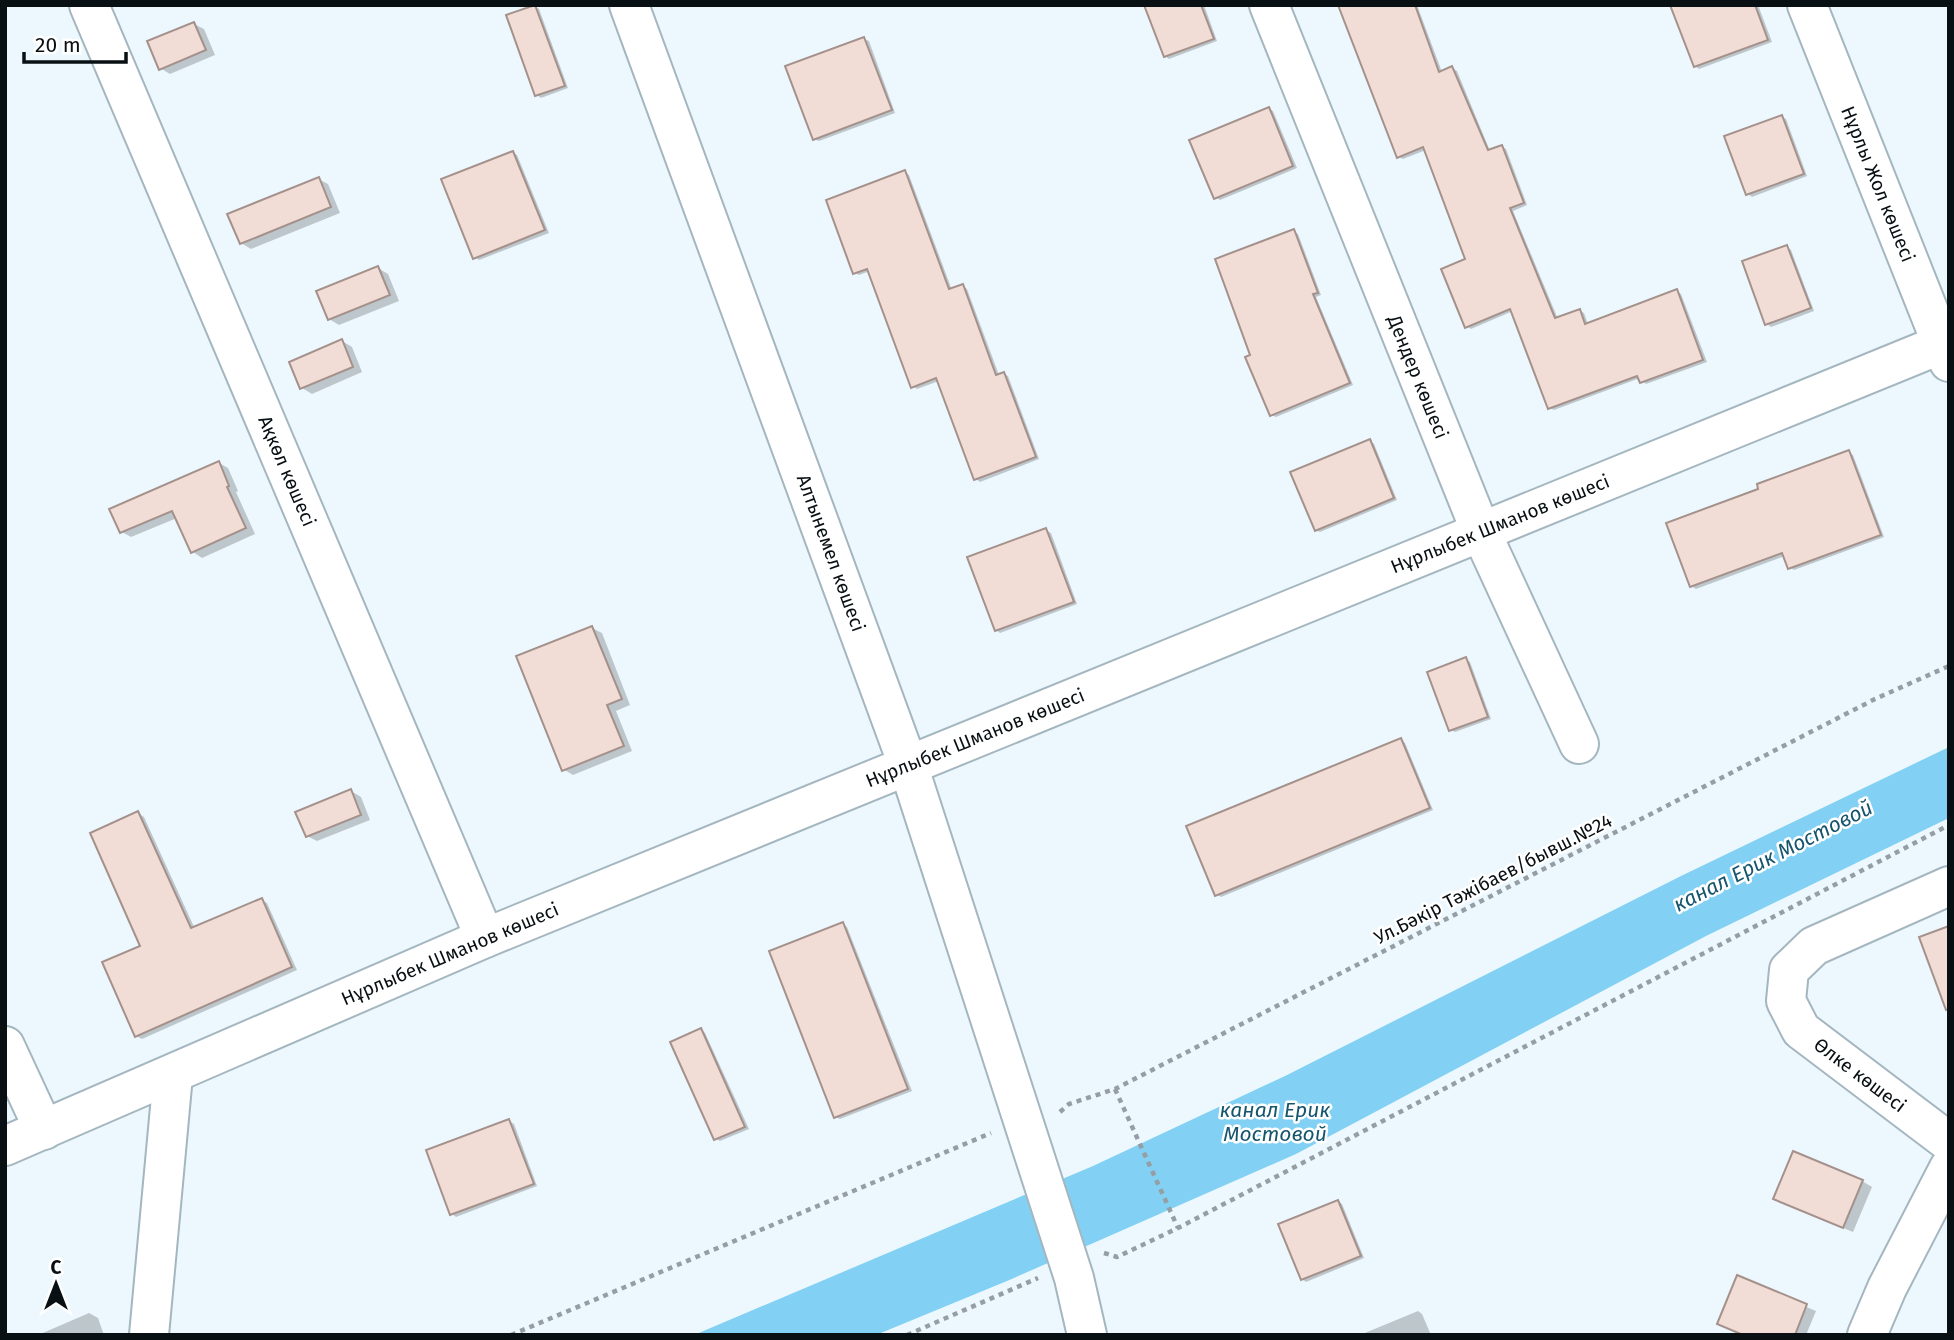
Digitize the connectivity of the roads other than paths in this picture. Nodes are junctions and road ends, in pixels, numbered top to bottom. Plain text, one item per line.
1 (89, 5) edge
2 (629, 5) edge
3 (1269, 5) edge
4 (1807, 5) edge
5 (1946, 349) edge
6 (1481, 533) junction
7 (1579, 744) dead end
8 (908, 765) junction
9 (1949, 886) edge
10 (485, 937) junction
11 (5, 1046) edge
12 (173, 1075) junction
13 (44, 1130) junction
14 (1949, 1142) edge
15 (5, 1146) edge
16 (1949, 1168) edge
17 (149, 1335) edge
18 (1087, 1335) edge
19 (1867, 1335) edge

1 - 10 street, Ақкөл көшесі
2 - 8 street, Алтынемел көшесі
3 - 6 street, Дендер көшесі
4 - 5 street, Нұрлы Жол көшесі
5 - 6 street, Нұрлыбек Шманов көшесі
6 - 7 street, Дендер көшесі
6 - 8 street, Нұрлыбек Шманов көшесі
8 - 10 street, Нұрлыбек Шманов көшесі
8 - 18 street, Алтынемел көшесі
9 - 14 street, Өлке көшесі
10 - 12 street, Нұрлыбек Шманов көшесі
11 - 13 street
12 - 13 street, Нұрлыбек Шманов көшесі
12 - 17 street
13 - 15 street, Нұрлыбек Шманов көшесі
16 - 19 street

